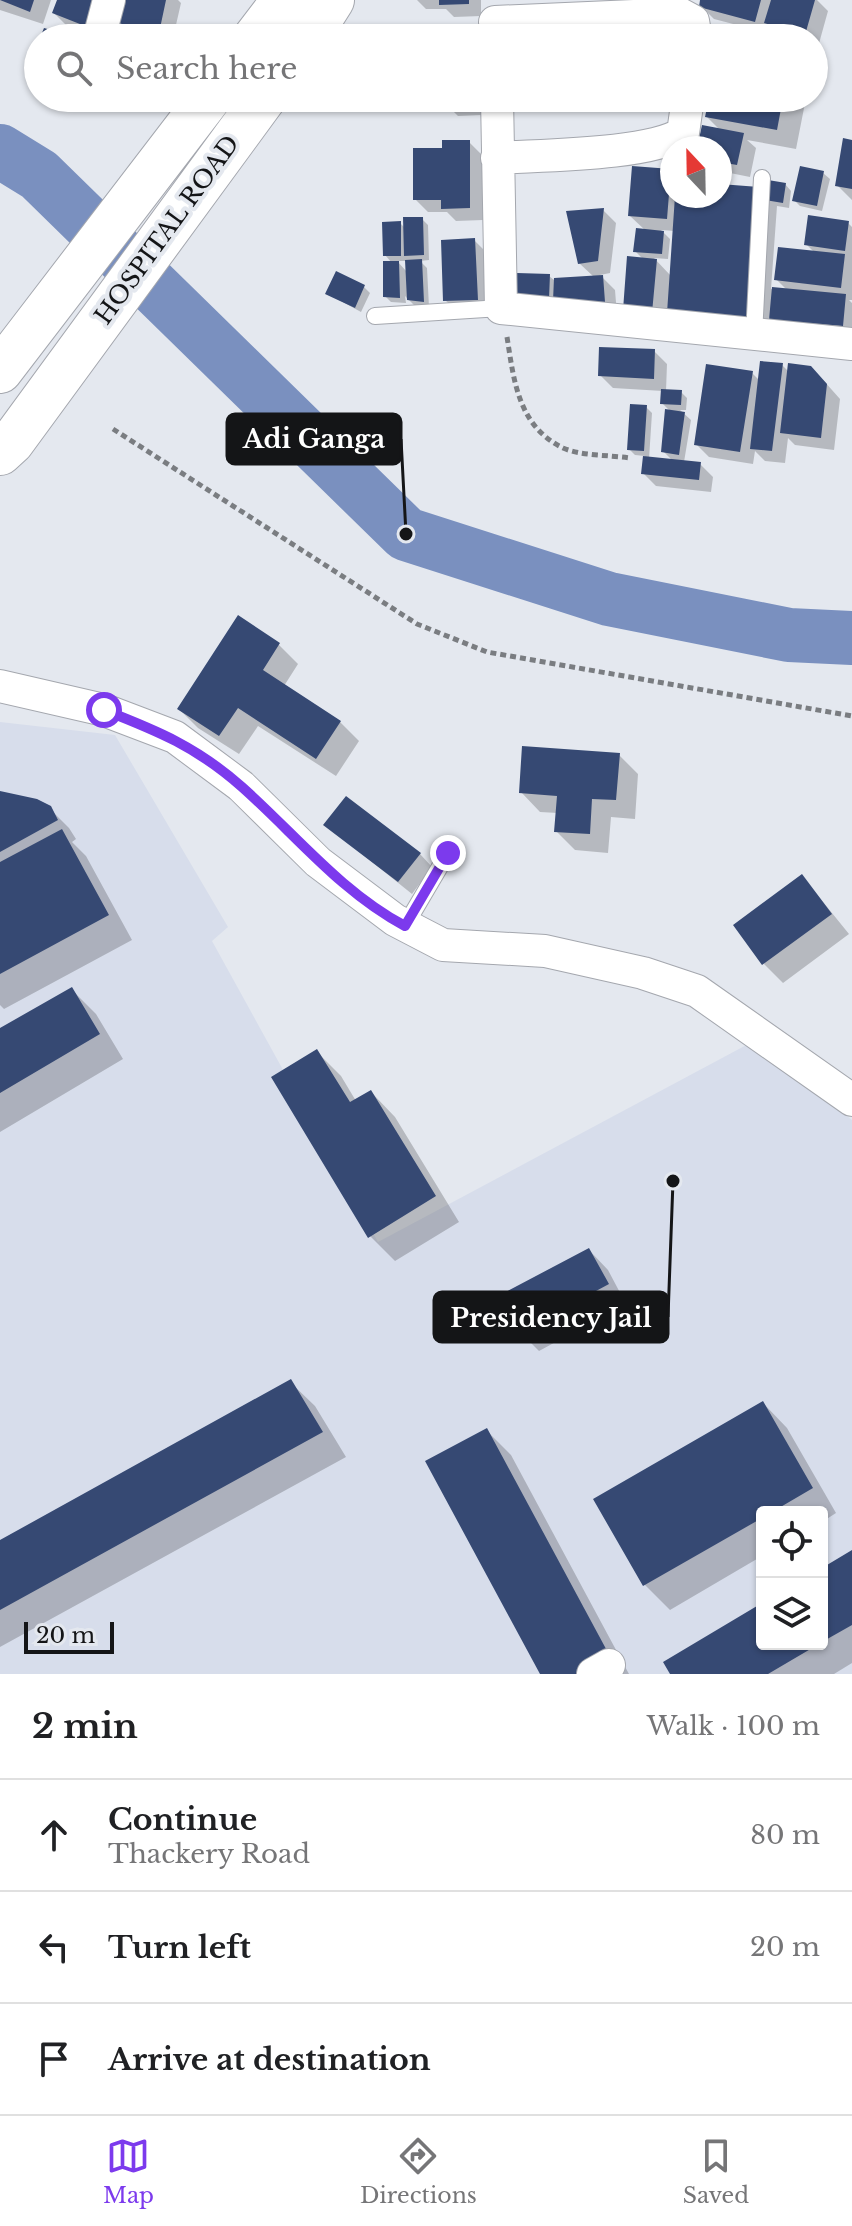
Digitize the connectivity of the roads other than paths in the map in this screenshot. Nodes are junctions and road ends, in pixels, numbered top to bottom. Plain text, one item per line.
1 (109, 0) edge
2 (284, 0) edge
3 (332, 0) edge
4 (495, 20) edge
5 (103, 24) edge
6 (266, 24) edge
7 (317, 24) edge
8 (694, 24) edge
9 (198, 112) edge
10 (254, 112) edge
11 (497, 112) edge
12 (686, 112) edge
13 (497, 158) junction
14 (762, 178) dead end
15 (501, 308) junction
16 (375, 316) dead end
17 (754, 335) junction
18 (852, 344) edge
19 (2, 369) edge
20 (0, 453) edge
21 (0, 686) edge
22 (448, 853) dead end
23 (405, 926) junction
24 (852, 1100) edge

1 - 5 street
2 - 6 main road
3 - 7 main road
4 - 8 street
9 - 19 main road
10 - 20 main road, HOSPITAL ROAD
11 - 13 street
12 - 13 street
13 - 15 street
14 - 17 lane
15 - 16 lane
15 - 17 street
17 - 18 street
21 - 23 street
22 - 23 lane
23 - 24 street

